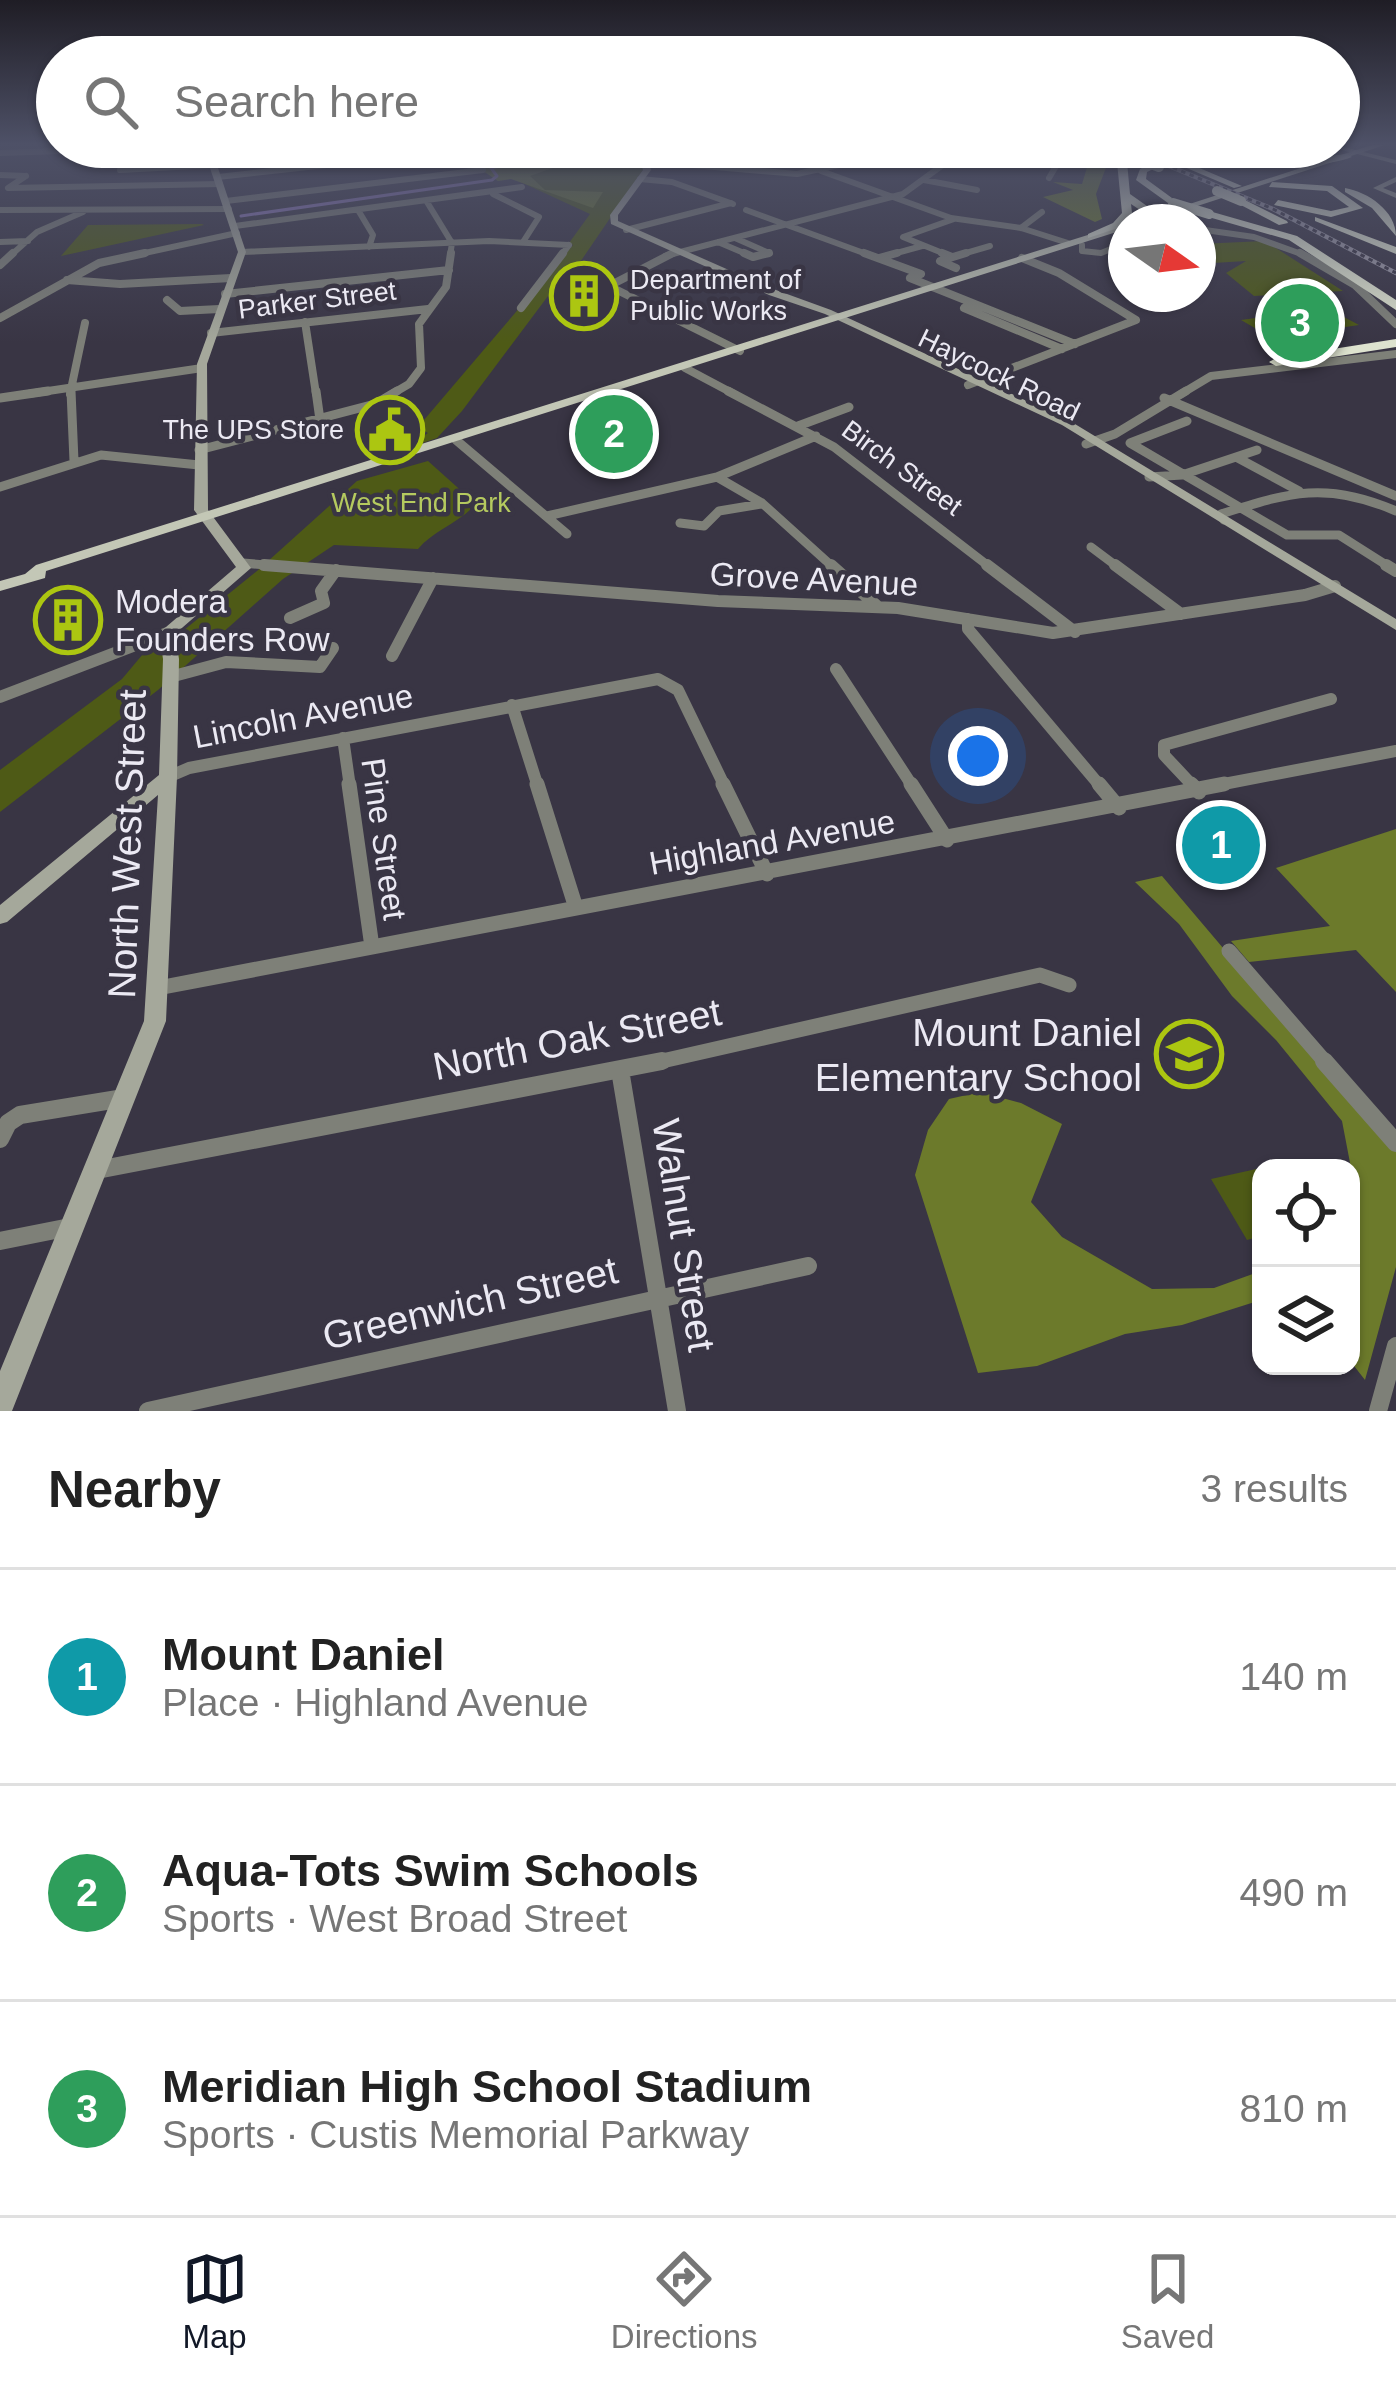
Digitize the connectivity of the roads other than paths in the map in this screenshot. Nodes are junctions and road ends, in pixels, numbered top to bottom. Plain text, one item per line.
1 (87, 211) edge
2 (230, 211) edge
3 (358, 211) joint
4 (432, 211) edge
5 (526, 211) edge
6 (617, 211) edge
7 (718, 211) edge
8 (749, 211) edge
9 (839, 211) edge
10 (931, 211) edge
11 (1126, 211) edge
12 (1259, 211) edge
13 (1299, 211) edge
14 (1042, 212) dead end
15 (1216, 216) edge
16 (955, 219) junction
17 (657, 222) junction
18 (786, 225) junction
19 (674, 228) dead end
20 (1021, 228) junction
21 (236, 229) junction
22 (1216, 229) edge
23 (626, 230) junction
24 (1216, 230) edge
25 (1108, 235) edge
26 (734, 238) junction
27 (1093, 240) junction
28 (28, 241) junction
29 (0, 242) edge
30 (524, 242) junction
31 (718, 242) junction
32 (452, 243) junction
33 (1068, 243) junction
34 (124, 244) dead end
35 (923, 245) junction
36 (369, 247) junction
37 (1108, 249) edge
38 (1396, 251) edge
39 (242, 252) junction
40 (680, 252) junction
41 (1008, 252) dead end
42 (136, 254) junction
43 (952, 257) junction
44 (880, 258) junction
45 (1027, 260) junction
46 (0, 265) edge
47 (1337, 266) junction
48 (956, 268) dead end
49 (448, 270) junction
50 (232, 278) junction
51 (66, 280) junction
52 (937, 290) junction
53 (225, 294) junction
54 (1389, 294) edge
55 (167, 300) dead end
56 (976, 304) junction
57 (521, 308) dead end
58 (964, 308) junction
59 (1396, 308) edge
60 (219, 309) junction
61 (428, 309) junction
62 (0, 318) edge
63 (836, 320) junction
64 (305, 322) junction
65 (86, 323) dead end
66 (1396, 324) edge
67 (211, 334) junction
68 (1396, 343) edge
69 (1076, 344) junction
70 (1062, 349) junction
71 (740, 351) junction
72 (1396, 354) edge
73 (1276, 362) joint
74 (202, 368) junction
75 (685, 368) junction
76 (974, 383) junction
77 (73, 387) junction
78 (0, 398) edge
79 (1166, 399) junction
80 (848, 407) dead end
81 (1154, 410) junction
82 (1216, 419) junction
83 (320, 420) junction
84 (1187, 421) dead end
85 (798, 426) junction
86 (1109, 430) joint
87 (816, 436) junction
88 (1087, 439) junction
89 (456, 440) junction
90 (1257, 450) dead end
91 (1236, 457) junction
92 (199, 458) junction
93 (74, 461) junction
94 (1182, 475) junction
95 (1150, 476) junction
96 (717, 477) junction
97 (0, 487) edge
98 (1172, 490) junction
99 (1300, 492) junction
100 (1396, 496) edge
101 (762, 503) junction
102 (1244, 511) junction
103 (1396, 511) edge
104 (547, 516) junction
105 (207, 519) junction
106 (1223, 520) junction
107 (680, 523) dead end
108 (567, 534) dead end
109 (1090, 548) dead end
110 (243, 562) junction
111 (336, 570) junction
112 (1396, 571) edge
113 (433, 578) junction
114 (0, 586) edge
115 (1335, 586) junction
116 (878, 607) junction
117 (1182, 614) junction
118 (290, 618) dead end
119 (968, 619) junction
120 (1395, 624) edge
121 (167, 632) junction
122 (1075, 632) junction
123 (333, 648) dead end
124 (392, 656) dead end
125 (836, 669) dead end
126 (170, 677) junction
127 (0, 697) edge
128 (1331, 699) dead end
129 (512, 705) junction
130 (343, 738) junction
131 (1396, 751) edge
132 (168, 777) junction
133 (1199, 792) junction
134 (1119, 808) junction
135 (947, 840) junction
136 (767, 874) junction
137 (576, 908) junction
138 (0, 916) edge
139 (372, 947) junction
140 (1229, 951) dead end
141 (1069, 985) dead end
142 (158, 988) junction
143 (620, 1070) junction
144 (125, 1098) junction
145 (0, 1139) edge
146 (1396, 1144) edge
147 (97, 1169) junction
148 (73, 1227) junction
149 (0, 1240) edge
150 (808, 1266) dead end
151 (658, 1298) junction
152 (1396, 1346) edge
153 (0, 1405) edge
154 (148, 1411) edge
155 (677, 1411) edge
156 (1378, 1411) edge

1 - 28 street
2 - 21 main road
3 - 21 street
3 - 36 street
4 - 32 street
5 - 30 street
6 - 23 main road
7 - 17 street
8 - 18 street
9 - 18 street
10 - 16 street
11 - 27 highway
12 - 54 highway, bridge
13 - 38 highway
14 - 20 street
15 - 47 highway, bridge
16 - 20 street
16 - 35 street
17 - 19 street
17 - 23 street
18 - 26 street
18 - 44 street
20 - 33 street
21 - 39 main road
21 - 42 street
22 - 47 highway
23 - 40 main road, Haycock Road
24 - 66 street
25 - 27 highway
26 - 31 street
26 - 31 street
27 - 33 main road
27 - 37 street
27 - 45 main road
28 - 29 street
28 - 46 street
30 - 32 street
30 - 57 street
31 - 40 street
32 - 36 street
32 - 49 street
33 - 45 main road
34 - 42 street
35 - 43 street
35 - 44 street
36 - 39 street
39 - 50 main road
40 - 63 main road, Haycock Road
40 - 71 street
41 - 43 street
42 - 51 street
43 - 48 street
44 - 52 street
45 - 52 main road
45 - 69 street
47 - 54 highway
49 - 53 street
49 - 61 street
50 - 51 street
50 - 53 main road
51 - 62 street
52 - 56 street
52 - 58 street
52 - 63 main road
53 - 60 main road
54 - 59 highway
55 - 60 street
56 - 58 street
56 - 69 street
58 - 70 street
60 - 67 main road
61 - 64 street, Parker Street
61 - 83 street
63 - 71 main road
63 - 76 main road, Haycock Road
64 - 67 street, Parker Street
64 - 83 street
65 - 77 street
67 - 74 main road
68 - 73 highway
69 - 70 street
70 - 76 street
71 - 75 main road
72 - 79 street
73 - 79 street
74 - 77 street
74 - 92 main road
75 - 85 street, Birch Street
75 - 89 main road
76 - 88 main road, Haycock Road
77 - 78 street
77 - 93 street
79 - 81 street
79 - 82 street
79 - 86 street
80 - 85 street
81 - 82 street
81 - 88 street
82 - 100 street
83 - 92 street
84 - 94 street
85 - 87 street, Birch Street
86 - 88 main road
87 - 96 street
87 - 122 street, Birch Street
88 - 95 main road, Haycock Road
89 - 104 street
89 - 105 main road
90 - 91 street
91 - 94 street
91 - 99 street
92 - 93 street
92 - 105 main road
93 - 97 street
94 - 95 street
94 - 98 street
94 - 102 street
95 - 98 main road, Haycock Road
96 - 101 street
96 - 104 street
98 - 106 main road, Haycock Road
99 - 102 street
99 - 103 street
101 - 107 street
101 - 116 street
102 - 106 street
102 - 112 street
104 - 108 street
105 - 110 main road
105 - 114 main road
106 - 115 main road, Haycock Road
109 - 117 street
110 - 111 street, Grove Avenue
110 - 121 main road
111 - 113 street, Grove Avenue
111 - 118 street
113 - 116 street, Grove Avenue
113 - 124 street
115 - 117 street, Grove Avenue
115 - 120 main road, Haycock Road
116 - 119 street, Grove Avenue
117 - 122 street, Grove Avenue
119 - 122 street, Grove Avenue
119 - 134 street
121 - 126 main road, North West Street
121 - 127 street
123 - 126 street
125 - 135 street
126 - 132 main road, North West Street
128 - 133 street
129 - 130 street, Lincoln Avenue
129 - 136 street, Lincoln Avenue
129 - 137 street
130 - 132 street, Lincoln Avenue
130 - 139 street, Pine Street
131 - 133 street, Highland Avenue
132 - 138 main road, Lincoln Avenue
132 - 142 main road, North West Street
133 - 134 street, Highland Avenue
134 - 135 street, Highland Avenue
135 - 136 street, Highland Avenue
136 - 137 street, Highland Avenue
137 - 139 street, Highland Avenue
139 - 142 street, Highland Avenue
140 - 146 street
141 - 143 street, North Oak Street
142 - 144 main road, North West Street
143 - 147 street, North Oak Street
143 - 151 street, Walnut Street
144 - 145 street
144 - 147 main road, North West Street
147 - 148 main road, North West Street
148 - 149 street
148 - 153 main road, North West Street
150 - 151 street, Greenwich Street
151 - 154 street, Greenwich Street
151 - 155 street, Walnut Street
152 - 156 street

